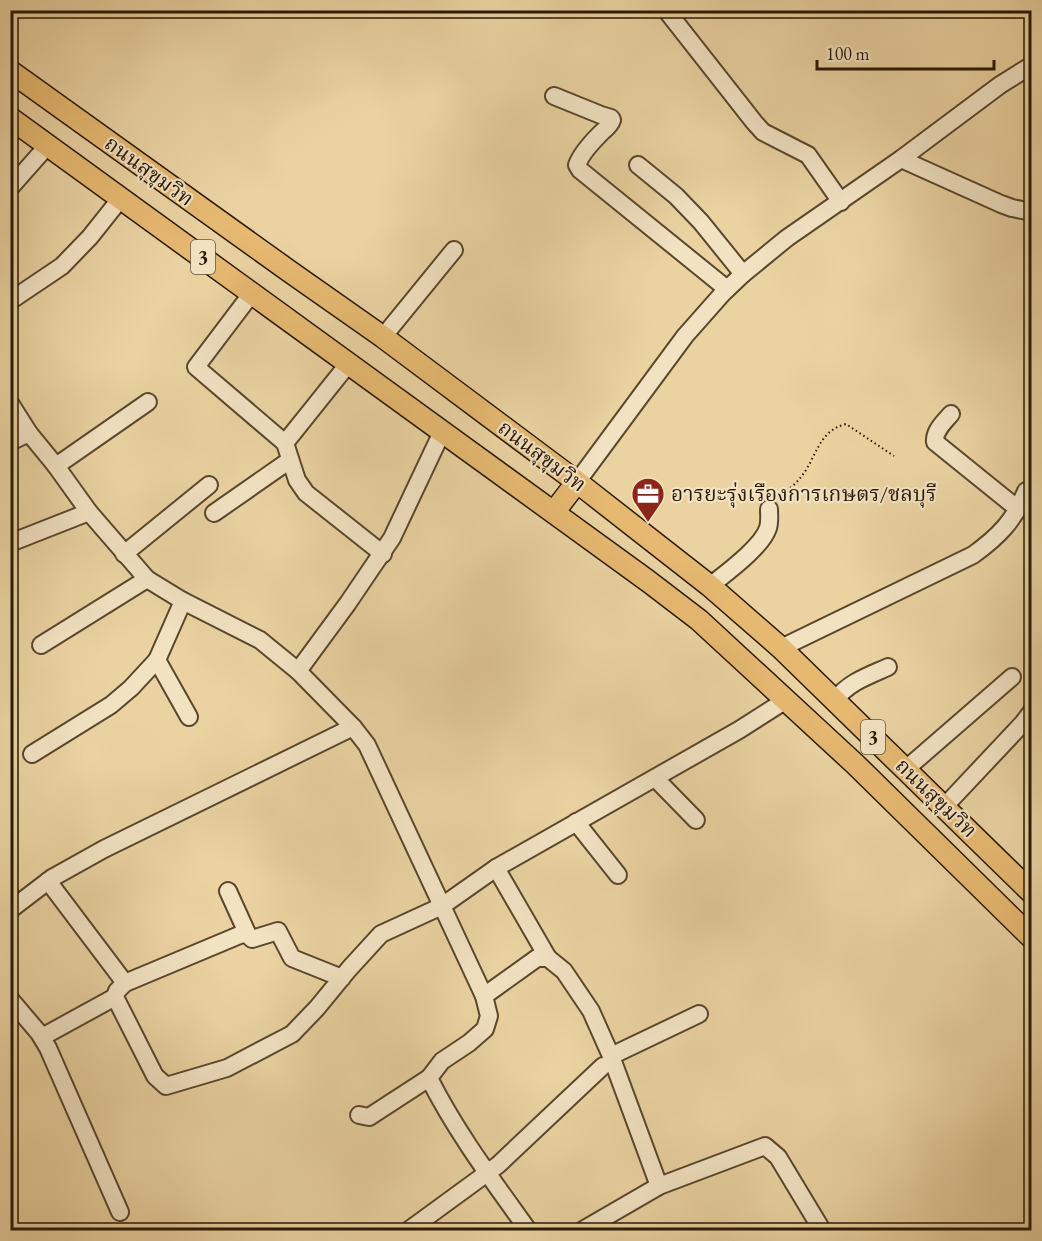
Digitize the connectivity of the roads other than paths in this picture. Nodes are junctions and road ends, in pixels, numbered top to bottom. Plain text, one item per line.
1 (666, 10) edge
2 (1032, 65) edge
3 (10, 71) edge
4 (554, 96) dead end
5 (10, 118) edge
6 (48, 145) junction
7 (901, 159) junction
8 (638, 165) dead end
9 (10, 188) edge
10 (121, 198) junction
11 (841, 202) junction
12 (1032, 212) edge
13 (454, 250) dead end
14 (743, 274) junction
15 (727, 289) junction
16 (252, 293) junction
17 (10, 302) edge
18 (383, 337) junction
19 (348, 363) junction
20 (148, 402) dead end
21 (10, 403) edge
22 (951, 414) dead end
23 (442, 432) junction
24 (29, 434) junction
25 (10, 442) edge
26 (285, 443) junction
27 (290, 460) junction
28 (56, 466) junction
29 (577, 482) junction
30 (208, 485) dead end
31 (1026, 490) dead end
32 (770, 509) road end
33 (1018, 509) junction
34 (90, 512) junction
35 (554, 512) junction
36 (214, 513) dead end
37 (10, 543) edge
38 (124, 554) junction
39 (383, 554) junction
40 (147, 579) junction
41 (710, 586) junction
42 (183, 601) junction
43 (41, 645) dead end
44 (781, 648) junction
45 (157, 660) junction
46 (888, 667) dead end
47 (298, 670) junction
48 (1012, 677) dead end
49 (786, 700) junction
50 (835, 700) junction
51 (1032, 711) edge
52 (189, 717) dead end
53 (354, 727) junction
54 (32, 754) dead end
55 (906, 769) junction
56 (655, 778) junction
57 (944, 807) junction
58 (696, 820) dead end
59 (576, 822) junction
60 (496, 868) junction
61 (618, 875) dead end
62 (48, 882) junction
63 (228, 891) dead end
64 (1032, 893) edge
65 (442, 906) junction
66 (10, 910) edge
67 (248, 935) junction
68 (1032, 938) edge
69 (548, 958) junction
70 (342, 978) junction
71 (120, 990) junction
72 (484, 996) junction
73 (10, 999) edge
74 (699, 1014) dead end
75 (42, 1037) junction
76 (607, 1061) junction
77 (429, 1078) junction
78 (359, 1115) dead end
79 (487, 1173) junction
80 (659, 1186) junction
81 (120, 1212) dead end
82 (409, 1230) edge
83 (528, 1230) edge
84 (583, 1230) edge
85 (822, 1230) edge

1 - 11 street
2 - 7 street
3 - 18 main road, ถนนสุขุมวิท / 3
4 - 15 street
5 - 6 main road, ถนนสุขุมวิท / 3
6 - 9 street
6 - 10 main road, ถนนสุขุมวิท / 3
7 - 11 street
7 - 12 street
8 - 14 street
10 - 16 main road, ถนนสุขุมวิท / 3
10 - 17 street
11 - 14 street
13 - 18 street
14 - 15 street
15 - 29 street
16 - 19 main road, ถนนสุขุมวิท / 3
16 - 26 street
18 - 29 main road, ถนนสุขุมวิท / 3
19 - 23 main road, ถนนสุขุมวิท / 3
19 - 26 street
20 - 28 street
21 - 24 street
22 - 33 street
23 - 35 main road, ถนนสุขุมวิท / 3
23 - 39 street
24 - 25 street
24 - 28 street
26 - 27 street
27 - 36 street
27 - 39 street
28 - 34 street
29 - 35 main road
29 - 41 main road, ถนนสุขุมวิท / 3
30 - 38 street
31 - 33 street
32 - 41 street
33 - 44 street
34 - 37 street
34 - 38 street
35 - 49 main road, ถนนสุขุมวิท / 3
38 - 40 street
39 - 47 street
40 - 42 street
40 - 43 street
41 - 44 main road, ถนนสุขุมวิท / 3
42 - 45 street
42 - 47 street
44 - 50 main road, ถนนสุขุมวิท / 3
45 - 52 street
45 - 54 street
46 - 50 street
47 - 53 street
48 - 55 street
49 - 56 street
49 - 68 main road, ถนนสุขุมวิท / 3
50 - 55 main road, ถนนสุขุมวิท / 3
51 - 57 street
53 - 62 street
53 - 65 street
55 - 57 main road, ถนนสุขุมวิท / 3
56 - 58 street
56 - 59 street
57 - 64 main road, ถนนสุขุมวิท / 3
59 - 60 street
59 - 61 street
60 - 65 street
60 - 69 street
62 - 66 street
62 - 71 street
63 - 67 street
65 - 70 street
65 - 72 street
67 - 70 street
67 - 71 street
69 - 72 street
69 - 76 street
70 - 71 street
71 - 75 street
72 - 77 street
73 - 75 street
74 - 76 street
75 - 81 street
76 - 79 street
76 - 80 street
77 - 78 street
77 - 79 street
79 - 82 street
79 - 83 street
80 - 84 street
80 - 85 street

